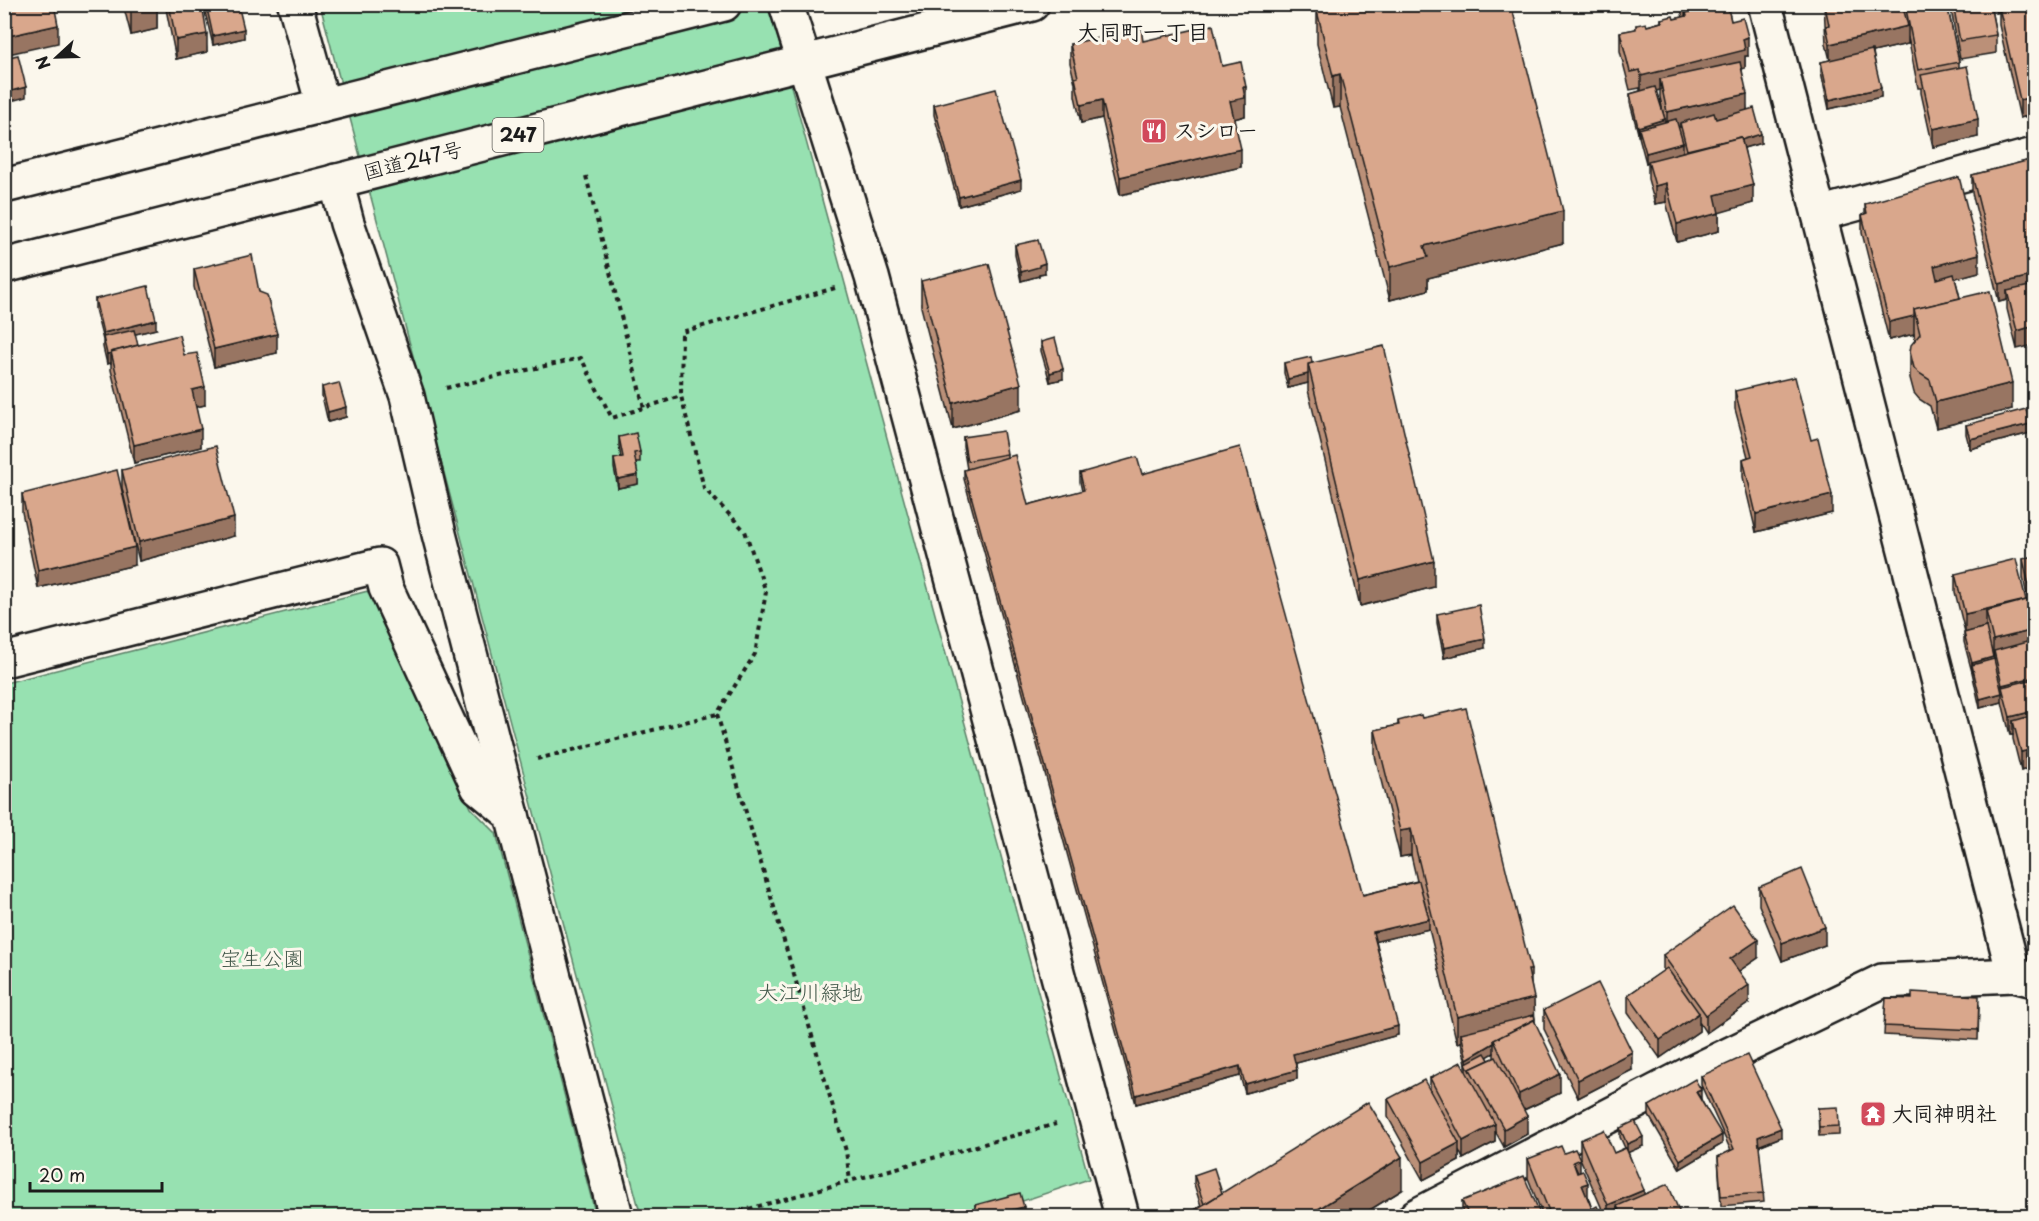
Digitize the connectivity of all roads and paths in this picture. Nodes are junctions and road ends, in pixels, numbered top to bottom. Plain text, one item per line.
1 (295, 4) edge
2 (724, 4) edge
3 (786, 4) edge
4 (1032, 4) edge
5 (1765, 4) edge
6 (805, 62) junction
7 (324, 105) junction
8 (2034, 155) edge
9 (586, 176) dead end
10 (336, 181) junction
11 (4, 186) edge
12 (1819, 214) junction
13 (4, 266) edge
14 (872, 277) junction
15 (407, 396) junction
16 (681, 396) junction
17 (644, 408) junction
18 (4, 660) edge
19 (717, 714) junction
20 (500, 768) junction
21 (512, 815) junction
22 (2024, 978) edge
23 (1095, 1113) junction
24 (850, 1181) junction
25 (616, 1216) edge
26 (723, 1216) edge
27 (1122, 1216) edge
28 (1416, 1216) edge

1 - 7 main road
2 - 7 main road
3 - 6 main road
4 - 6 main road, 国道247号 / 247
5 - 12 main road
6 - 10 main road, 国道247号 / 247
6 - 14 main road
7 - 11 main road
8 - 12 main road
9 - 17 path
10 - 13 main road, 国道247号 / 247
10 - 15 main road
12 - 22 main road
14 - 16 path
14 - 23 main road
15 - 17 path
15 - 20 main road
16 - 17 path
16 - 19 path
18 - 21 main road
19 - 20 path
19 - 24 path
20 - 21 main road
21 - 25 main road
22 - 28 main road
23 - 24 path
23 - 27 main road
24 - 26 path

